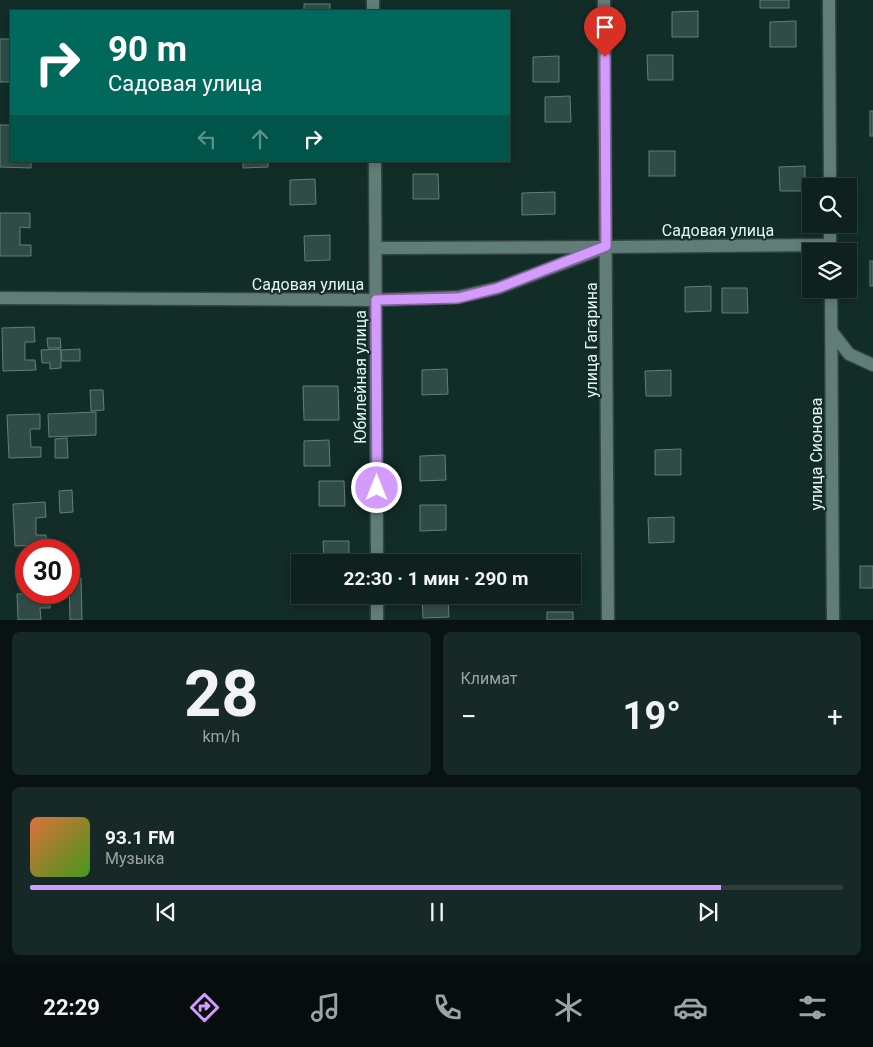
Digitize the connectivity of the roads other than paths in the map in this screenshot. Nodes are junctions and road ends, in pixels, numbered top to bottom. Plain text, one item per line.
1 (604, 0) edge
2 (829, 0) edge
3 (375, 162) edge
4 (830, 178) edge
5 (606, 246) junction
6 (376, 248) junction
7 (802, 248) edge
8 (0, 298) edge
9 (831, 298) edge
10 (376, 300) junction
11 (832, 332) junction
12 (873, 365) edge
13 (377, 554) edge
14 (377, 604) edge
15 (377, 620) edge
16 (608, 620) edge
17 (833, 620) edge

1 - 5 street, улица Гагарина
2 - 4 street
3 - 6 street, Юбилейная улица
5 - 6 street, Садовая улица
5 - 7 street, Садовая улица
5 - 10 street, Садовая улица
5 - 16 street, улица Гагарина
6 - 10 street, Юбилейная улица
8 - 10 street, Садовая улица
9 - 11 street, улица Сионова
10 - 13 street, Юбилейная улица
11 - 12 street
11 - 17 street, улица Сионова
14 - 15 street

